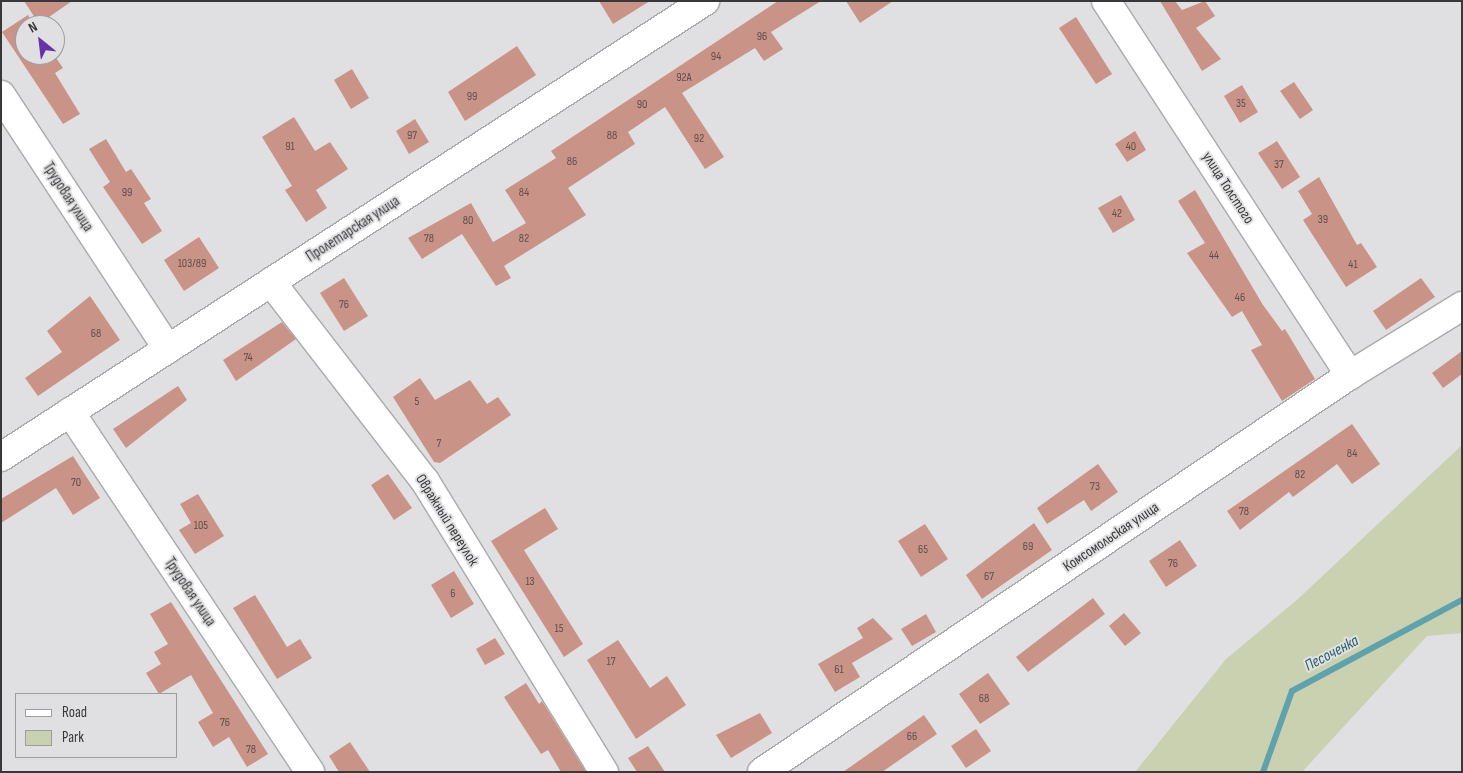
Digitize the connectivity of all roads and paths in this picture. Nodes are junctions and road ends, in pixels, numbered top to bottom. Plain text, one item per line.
1 (705, 1) edge
2 (1106, 1) edge
3 (1, 95) edge
4 (271, 282) junction
5 (1462, 306) edge
6 (168, 349) junction
7 (1350, 375) junction
8 (70, 412) junction
9 (1, 457) edge
10 (310, 772) edge
11 (604, 772) edge
12 (762, 772) edge

1 - 4 street, Пролетарская улица
2 - 7 street, улица Толстого
3 - 6 street, Трудовая улица
4 - 6 street, Пролетарская улица
4 - 11 street, Овражный переулок
5 - 7 street, Комсомольская улица
6 - 8 street, Пролетарская улица
7 - 12 street, Комсомольская улица
8 - 9 street, Пролетарская улица
8 - 10 street, Трудовая улица

